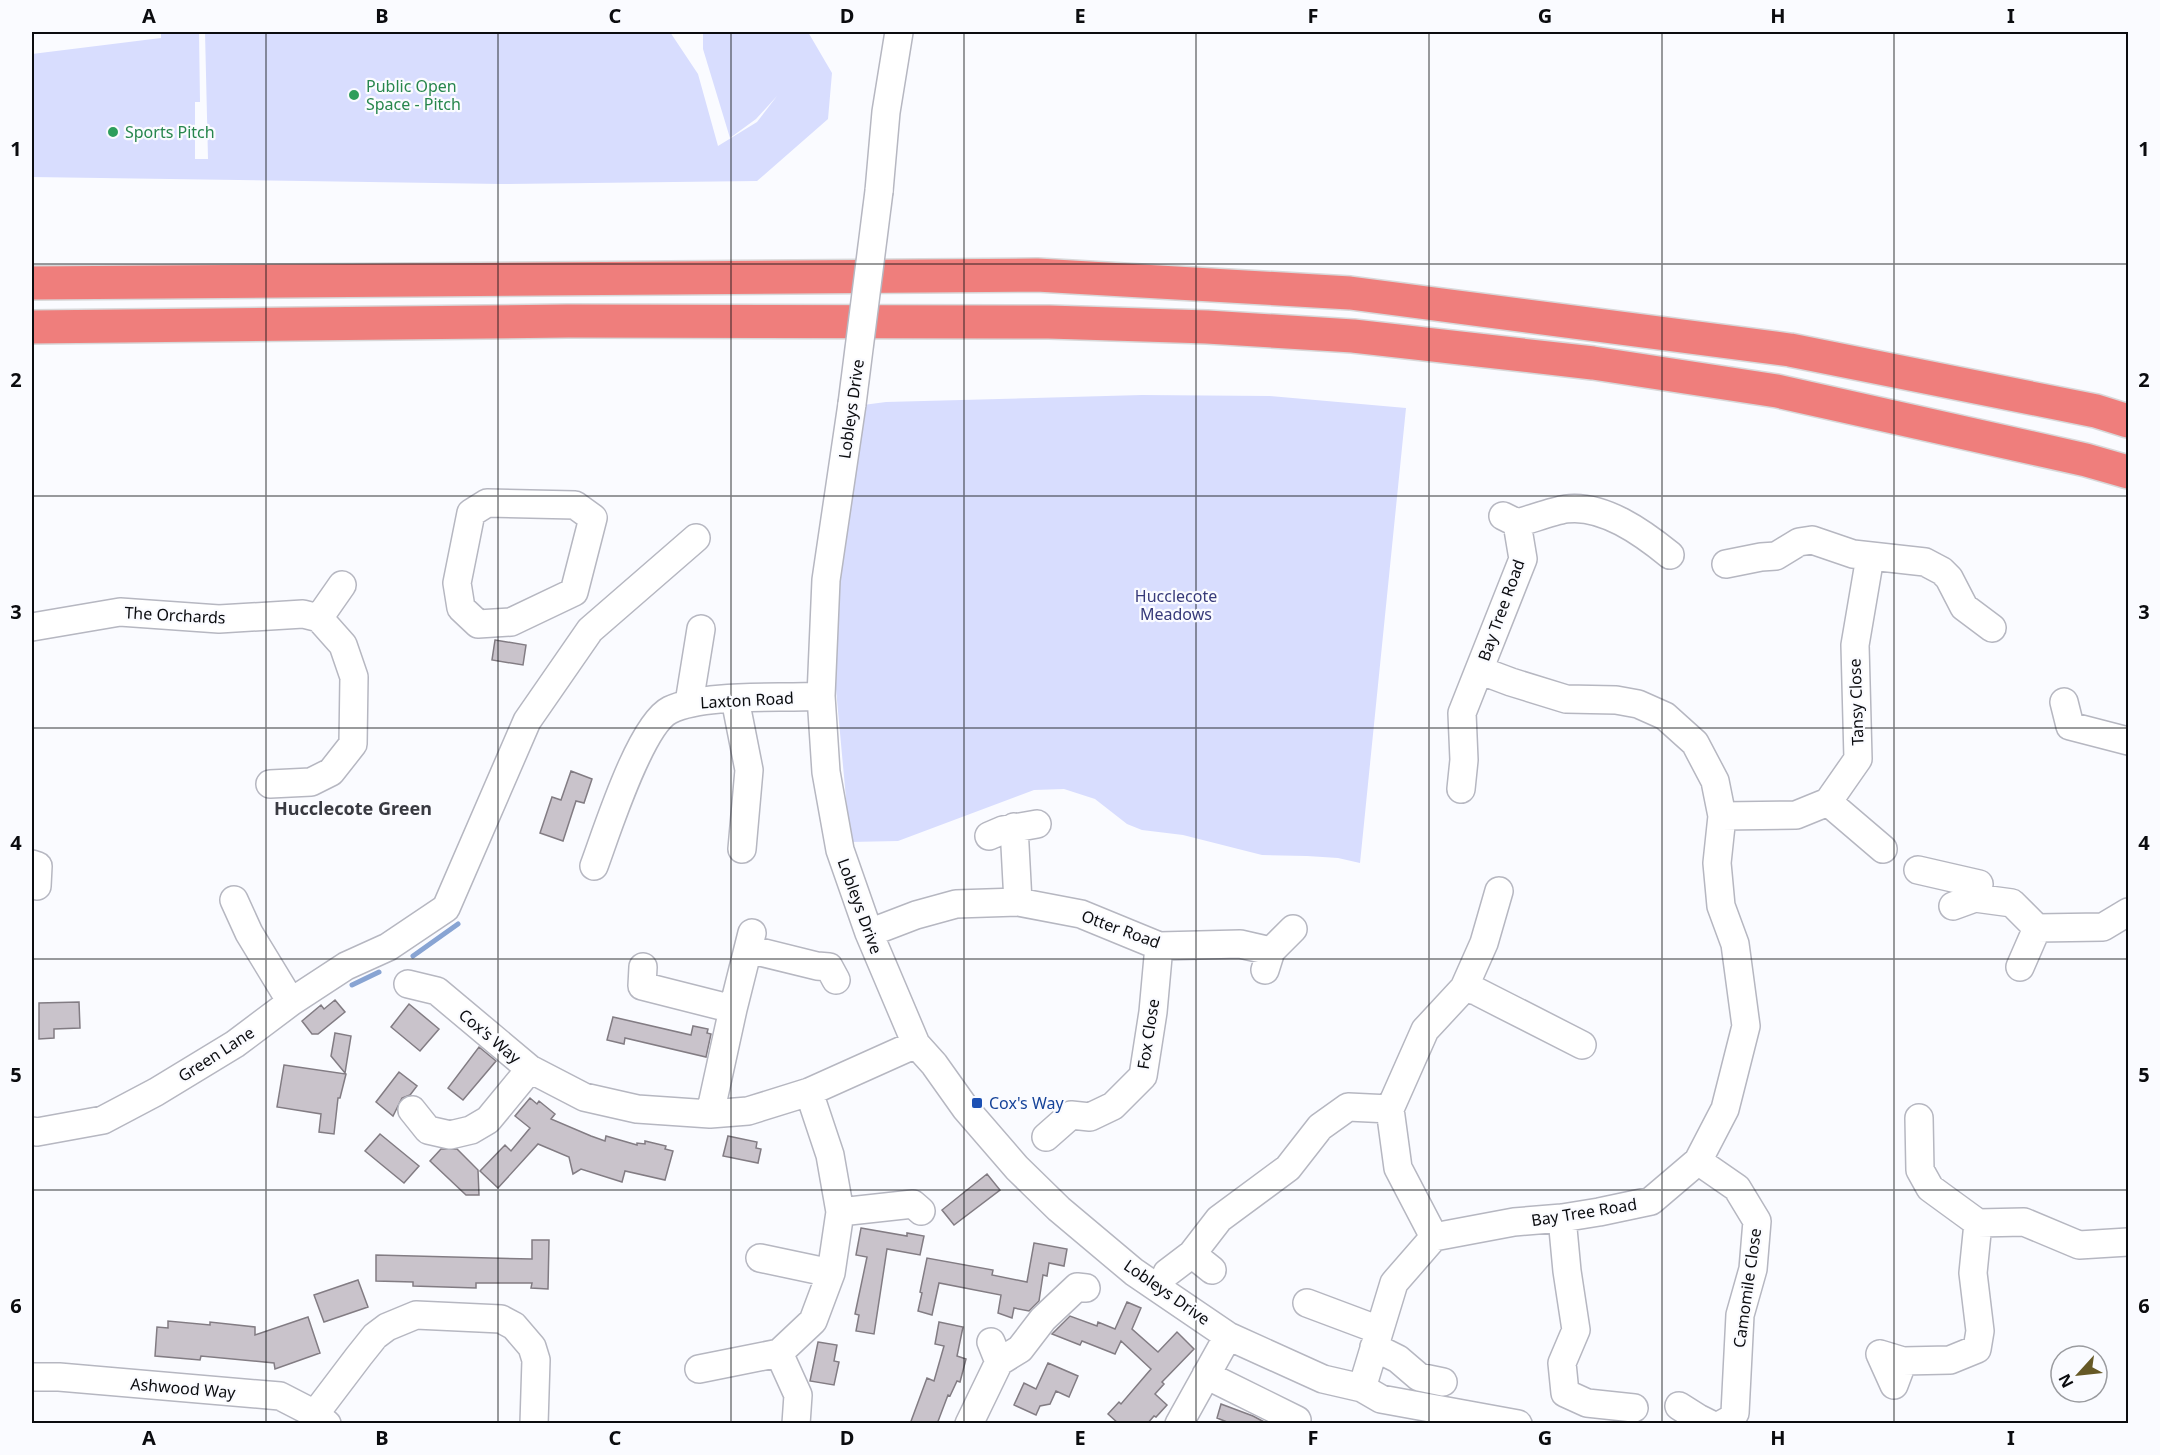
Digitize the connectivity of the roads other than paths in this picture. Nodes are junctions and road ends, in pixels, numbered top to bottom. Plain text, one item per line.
1 (899, 32) edge
2 (32, 284) edge
3 (32, 327) edge
4 (2128, 421) edge
5 (2128, 472) edge
6 (696, 538) dead end
7 (1670, 555) dead end
8 (1873, 557) junction
9 (1726, 564) dead end
10 (342, 585) dead end
11 (574, 592) junction
12 (319, 618) junction
13 (32, 627) edge
14 (1992, 628) dead end
15 (701, 629) dead end
16 (590, 630) junction
17 (1479, 670) junction
18 (821, 696) junction
19 (735, 699) junction
20 (689, 704) junction
21 (2065, 725) dead end
22 (2128, 741) edge
23 (270, 784) dead end
24 (1461, 795) dead end
25 (1828, 802) junction
26 (1722, 816) junction
27 (989, 836) dead end
28 (742, 849) dead end
29 (1882, 849) dead end
30 (594, 867) dead end
31 (1918, 870) dead end
32 (1499, 891) dead end
33 (234, 900) dead end
34 (1018, 902) junction
35 (2128, 912) edge
36 (2037, 928) junction
37 (1293, 929) dead end
38 (868, 933) junction
39 (1159, 946) junction
40 (2020, 967) dead end
41 (836, 980) dead end
42 (640, 983) dead end
43 (408, 984) dead end
44 (1464, 988) junction
45 (291, 1002) junction
46 (733, 1009) junction
47 (916, 1044) junction
48 (1568, 1046) dead end
49 (530, 1069) junction
50 (809, 1092) junction
51 (1390, 1109) junction
52 (710, 1114) junction
53 (418, 1129) dead end
54 (1919, 1130) dead end
55 (32, 1131) edge
56 (1046, 1137) dead end
57 (1698, 1161) junction
58 (919, 1200) dead end
59 (840, 1212) junction
60 (1562, 1218) junction
61 (1978, 1223) junction
62 (1434, 1237) junction
63 (2128, 1242) edge
64 (760, 1258) dead end
65 (1167, 1273) dead end
66 (831, 1274) junction
67 (1086, 1287) dead end
68 (1307, 1303) dead end
69 (1228, 1336) junction
70 (1377, 1339) junction
71 (779, 1353) junction
72 (1892, 1357) dead end
73 (699, 1369) dead end
74 (1206, 1375) junction
75 (32, 1377) edge
76 (1443, 1382) dead end
77 (1362, 1388) junction
78 (1679, 1406) dead end
79 (1634, 1408) dead end
80 (1729, 1414) edge
81 (321, 1419) edge
82 (1297, 1420) dead end
83 (534, 1424) edge
84 (796, 1424) edge
85 (969, 1424) edge
86 (1179, 1424) edge
87 (1518, 1424) edge
88 (1710, 1424) edge

1 - 18 street, Lobleys Drive, bridge
2 - 4 highway
3 - 5 highway
6 - 16 street, Green Lane
7 - 17 street, Bay Tree Road
8 - 9 street
8 - 14 street
8 - 25 street, Tansy Close
10 - 12 street
11 - 11 street
11 - 16 street
12 - 13 street, The Orchards
12 - 23 street
15 - 20 street
16 - 45 street, Green Lane
17 - 24 street
17 - 26 street, Bay Tree Road
18 - 19 street, Laxton Road
18 - 38 street, Lobleys Drive
19 - 20 street, Laxton Road
19 - 28 street
20 - 30 street, Laxton Road
21 - 22 street
25 - 26 street
25 - 29 street
26 - 57 street, Bay Tree Road
27 - 34 street
31 - 36 street
32 - 44 street
33 - 45 street
34 - 38 street, Otter Road
34 - 39 street, Otter Road
35 - 36 street
36 - 40 street
37 - 39 street, Otter Road
38 - 47 street, Lobleys Drive
39 - 56 street, Fox Close
41 - 46 street
42 - 46 street
43 - 49 street, Cox's Way
44 - 48 street
44 - 51 street
45 - 55 street, Green Lane
46 - 52 street
47 - 50 street, Cox's Way
47 - 69 street, Lobleys Drive
49 - 52 street, Cox's Way
49 - 53 street
50 - 52 street, Cox's Way
50 - 59 street
51 - 62 street
51 - 65 street
54 - 61 street
57 - 60 street, Bay Tree Road
57 - 80 street, Camomile Close
58 - 59 street
59 - 66 street
60 - 62 street, Bay Tree Road
60 - 79 street
61 - 63 street
61 - 72 street
62 - 70 street
64 - 66 street
66 - 71 street
67 - 85 street
68 - 70 street
69 - 74 street
69 - 77 street, Lobleys Drive
70 - 76 street
70 - 77 street
71 - 73 street
71 - 84 street
74 - 82 street
74 - 86 street
75 - 81 street, Ashwood Way
77 - 87 street, Lobleys Drive
78 - 88 street
81 - 83 street

